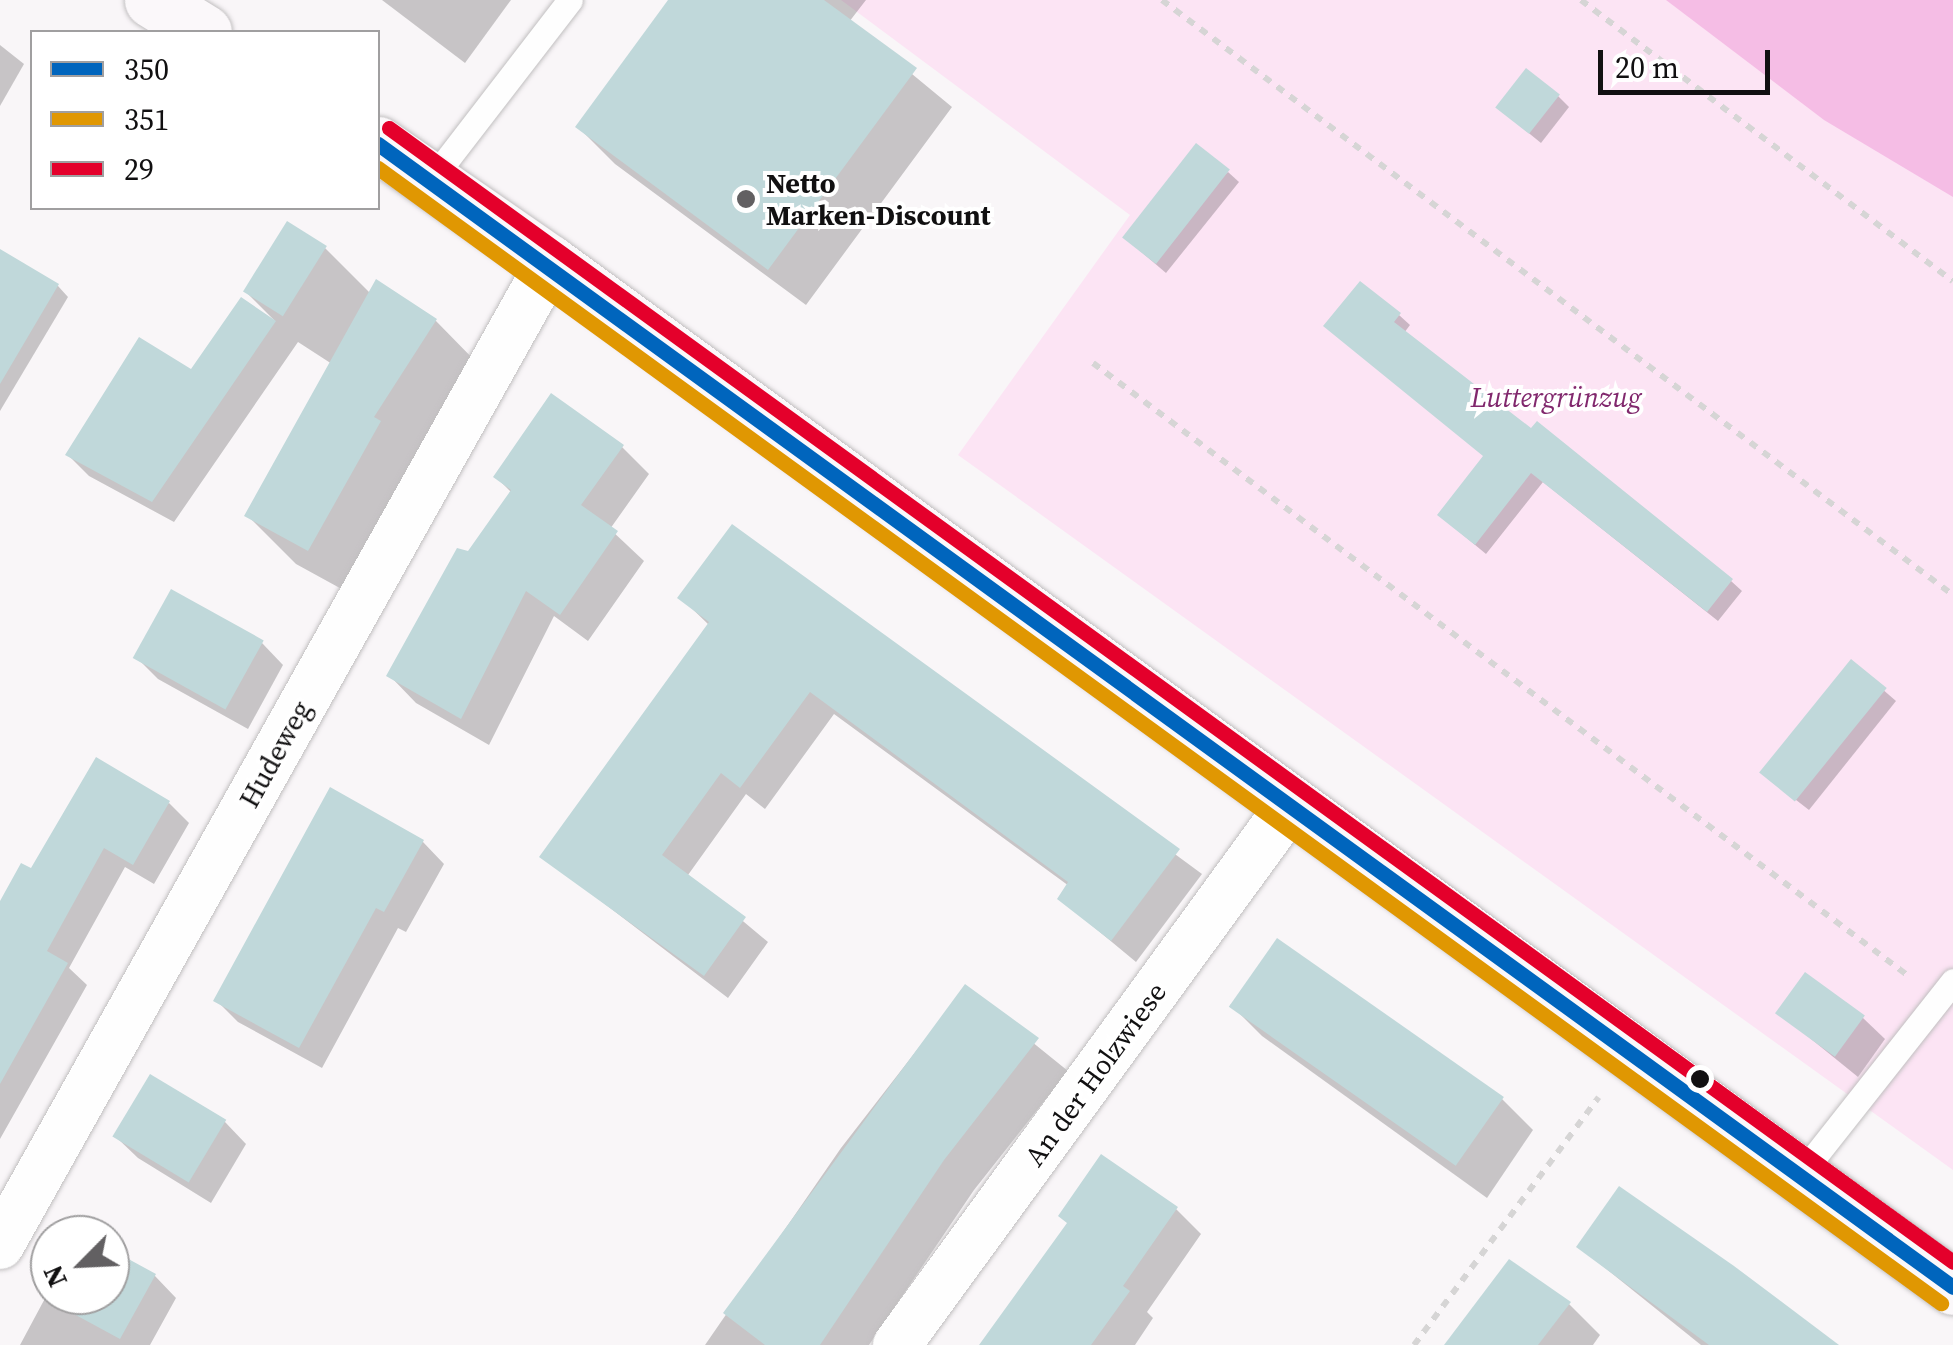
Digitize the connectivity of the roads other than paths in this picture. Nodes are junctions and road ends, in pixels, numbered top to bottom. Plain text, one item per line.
1 (152, 0) edge
2 (570, 0) edge
3 (201, 30) edge
4 (380, 145) edge
5 (432, 179) junction
6 (550, 263) junction
7 (1292, 803) junction
8 (1946, 990) edge
9 (1800, 1175) junction
10 (0, 1245) edge
11 (1953, 1286) edge
12 (897, 1345) edge

1 - 3 main road
2 - 5 lane
4 - 5 main road
5 - 6 main road
6 - 7 main road
6 - 10 street, Hudeweg
7 - 9 main road
7 - 12 street, An der Holzwiese
8 - 9 lane
9 - 11 main road

